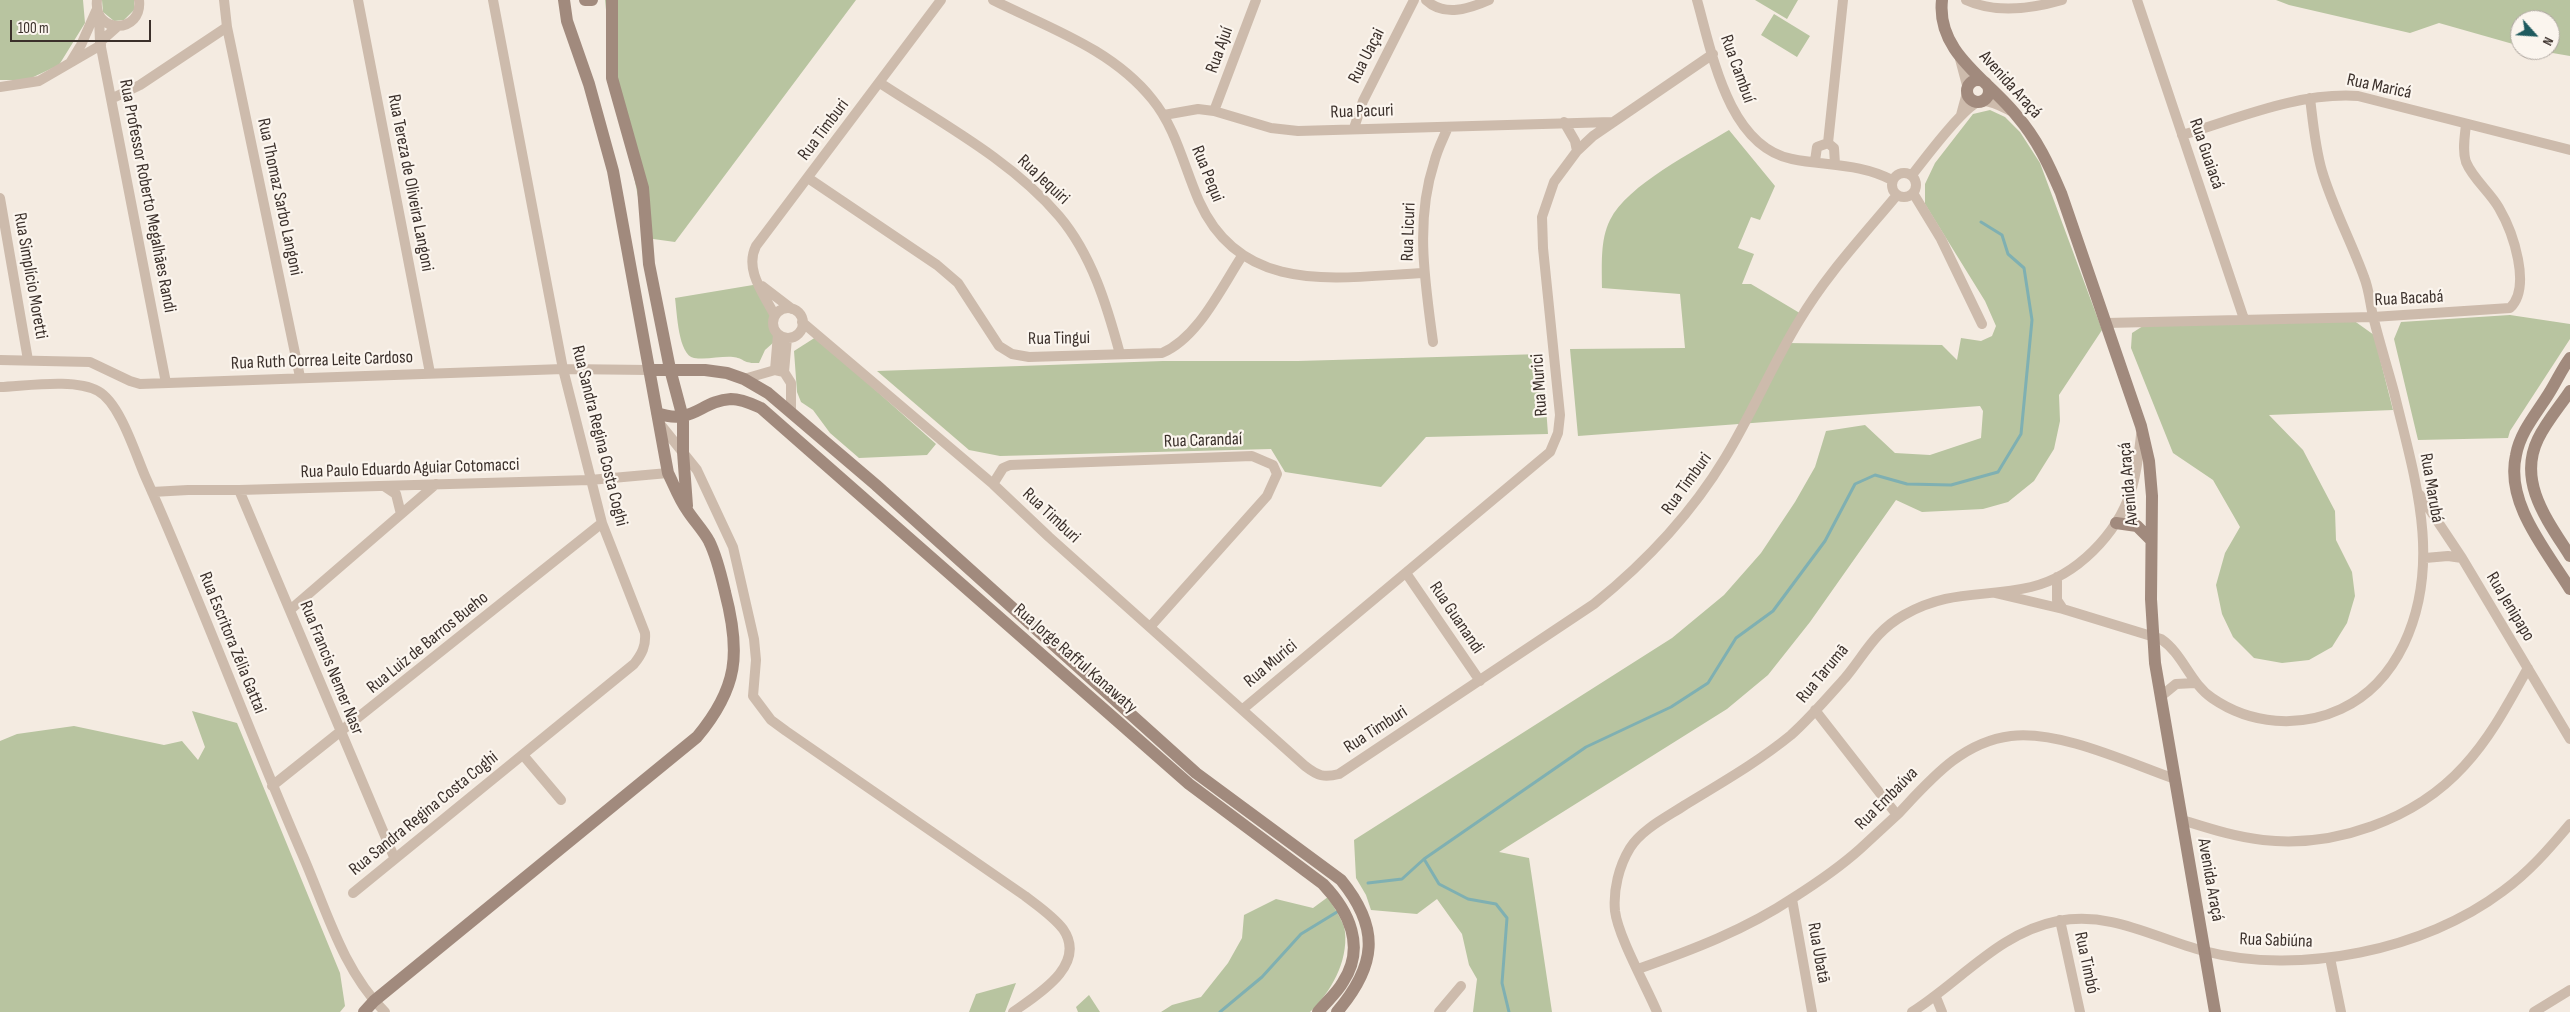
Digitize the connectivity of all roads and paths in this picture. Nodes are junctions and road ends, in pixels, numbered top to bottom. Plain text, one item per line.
1 (139, 0) edge
2 (219, 0) edge
3 (224, 0) edge
4 (358, 0) edge
5 (493, 0) edge
6 (564, 0) edge
7 (585, 0) edge
8 (592, 0) edge
9 (612, 0) edge
10 (941, 0) edge
11 (993, 0) edge
12 (1256, 0) edge
13 (1414, 0) edge
14 (1426, 0) edge
15 (1489, 0) edge
16 (1697, 0) edge
17 (1843, 0) edge
18 (1942, 0) edge
19 (1966, 0) edge
20 (2062, 0) edge
21 (2137, 0) edge
22 (97, 8) edge
23 (227, 25) junction
24 (118, 26) junction
25 (100, 44) junction
26 (1957, 52) junction
27 (1713, 54) junction
28 (69, 65) junction
29 (880, 83) junction
30 (1986, 83) junction
31 (0, 87) edge
32 (1968, 89) junction
33 (112, 98) junction
34 (2310, 98) junction
35 (1981, 101) junction
36 (1214, 111) junction
37 (2016, 114) junction
38 (1164, 115) junction
39 (1961, 116) junction
40 (1564, 122) junction
41 (1612, 122) junction
42 (2466, 124) junction
43 (1448, 127) junction
44 (1354, 128) junction
45 (2182, 135) junction
46 (1828, 144) junction
47 (2570, 150) edge
48 (1577, 151) junction
49 (1815, 162) junction
50 (1835, 164) junction
51 (1912, 175) junction
52 (808, 178) junction
53 (1892, 180) junction
54 (1913, 193) junction
55 (1897, 195) junction
56 (0, 198) edge
57 (1242, 256) junction
58 (1424, 273) junction
59 (759, 284) junction
60 (792, 309) junction
61 (775, 316) junction
62 (2373, 317) junction
63 (2244, 319) junction
64 (802, 322) junction
65 (2106, 323) junction
66 (1982, 324) dead end
67 (782, 336) junction
68 (1433, 342) dead end
69 (1120, 354) junction
70 (2570, 358) edge
71 (0, 360) edge
72 (28, 360) junction
73 (563, 369) junction
74 (670, 369) junction
75 (649, 370) junction
76 (779, 371) junction
77 (430, 373) junction
78 (300, 377) junction
79 (744, 379) junction
80 (166, 383) junction
81 (0, 387) edge
82 (2570, 391) edge
83 (792, 411) junction
84 (683, 418) junction
85 (658, 419) junction
86 (2142, 426) junction
87 (826, 441) junction
88 (683, 452) junction
89 (815, 454) junction
90 (668, 473) junction
91 (590, 480) junction
92 (436, 484) junction
93 (993, 484) junction
94 (383, 486) junction
95 (239, 490) junction
96 (152, 492) junction
97 (2419, 494) junction
98 (688, 512) junction
99 (401, 514) junction
100 (602, 523) junction
101 (2116, 523) junction
102 (2151, 540) junction
103 (2570, 556) edge
104 (2425, 558) junction
105 (2462, 558) junction
106 (1406, 573) junction
107 (2057, 577) junction
108 (2570, 590) edge
109 (1995, 593) junction
110 (2062, 609) junction
111 (290, 610) junction
112 (1150, 627) junction
113 (2153, 635) junction
114 (2528, 668) junction
115 (1480, 681) junction
116 (2195, 683) junction
117 (2160, 697) junction
118 (1243, 709) junction
119 (1815, 710) junction
120 (340, 734) junction
121 (2570, 738) edge
122 (523, 755) junction
123 (2175, 779) junction
124 (272, 786) junction
125 (561, 800) dead end
126 (1897, 815) junction
127 (2182, 820) junction
128 (2570, 824) edge
129 (394, 857) junction
130 (353, 893) dead end
131 (1792, 899) junction
132 (2060, 920) junction
133 (2205, 952) junction
134 (2330, 958) junction
135 (1638, 969) junction
136 (1461, 986) dead end
137 (2569, 994) edge
138 (1936, 997) junction
139 (374, 1001) junction
140 (364, 1012) edge
141 (386, 1012) edge
142 (1013, 1012) edge
143 (1318, 1012) edge
144 (1336, 1012) edge
145 (1439, 1012) edge
146 (1656, 1012) edge
147 (1812, 1012) edge
148 (1912, 1012) edge
149 (1942, 1012) edge
150 (2080, 1012) edge
151 (2215, 1012) edge
152 (2341, 1012) edge
153 (2534, 1012) edge

1 - 24 street
2 - 23 street, Rua Thomaz Sarbo Langoni
3 - 23 street, Rua Thomaz Sarbo Langoni
4 - 77 street, Rua Tereza de Oliveira Langoni
5 - 73 street, Rua Sandra Regina Costa Coghi
6 - 75 main road
7 - 8 main road
9 - 74 main road
10 - 29 street, Rua Timburi
11 - 38 street, Rua Pequi
12 - 36 street, Rua Ajuí
13 - 44 street, Rua Uaçai
14 - 15 street
16 - 27 street, Rua Cambuí
17 - 46 street
18 - 26 main road, Avenida Araçá
19 - 20 street
21 - 45 street, Rua Guaiacá
22 - 24 street
22 - 25 street, Rua Professor Roberto Megalhães Randi
22 - 28 street
23 - 33 street
23 - 78 street, Rua Thomaz Sarbo Langoni
24 - 25 street
25 - 28 street
25 - 33 street, Rua Professor Roberto Megalhães Randi
26 - 30 main road, Avenida Araçá
26 - 32 street
27 - 41 street, Rua Murici
27 - 49 street, Rua Cambuí
28 - 31 street
29 - 52 street, Rua Timburi
29 - 69 street, Rua Jequiri
30 - 32 main road
30 - 35 main road
30 - 37 main road, Avenida Araçá
32 - 35 main road
32 - 39 street
33 - 80 street, Rua Professor Roberto Megalhães Randi
34 - 42 street, Rua Maricá
34 - 45 street, Rua Maricá
34 - 62 street, Rua Marubá
35 - 37 street
35 - 39 street
36 - 38 street, Rua Pacuri
36 - 44 street, Rua Pacuri
37 - 65 main road, Avenida Araçá
38 - 57 street, Rua Pequi
39 - 51 street
40 - 41 street, Rua Pacuri
40 - 43 street, Rua Pacuri
40 - 48 street
41 - 48 street, Rua Murici
42 - 47 street, Rua Maricá
42 - 62 street, Rua Bacabá
43 - 44 street, Rua Pacuri
43 - 58 street, Rua Licuri
45 - 63 street, Rua Guaiacá
46 - 49 street
46 - 50 street
48 - 106 street, Rua Murici
49 - 50 street, Rua Cambuí
50 - 53 street
51 - 53 street
51 - 54 street
52 - 59 street, Rua Timburi
52 - 69 street, Rua Tingui
53 - 55 street
54 - 55 street
54 - 66 street
55 - 115 street, Rua Timburi
56 - 72 street, Rua Simplício Moretti
57 - 58 street, Rua Pequi
57 - 69 street, Rua Tingui
58 - 68 street, Rua Licuri
59 - 60 street
59 - 61 street, Rua Timburi
60 - 61 street
60 - 64 street
61 - 67 street
62 - 63 street, Rua Bacabá
62 - 97 street, Rua Marubá
63 - 65 street, Rua Bacabá
64 - 67 street
64 - 93 street, Rua Timburi
65 - 86 main road, Avenida Araçá
67 - 76 street
70 - 108 main road
71 - 72 street, Rua Ruth Correa Leite Cardoso
72 - 80 street, Rua Ruth Correa Leite Cardoso
73 - 75 street, Rua Ruth Correa Leite Cardoso
73 - 77 street, Rua Ruth Correa Leite Cardoso
73 - 91 street, Rua Sandra Regina Costa Coghi
74 - 75 main road, Rua Jorge Rafful Kanawaty
74 - 79 main road, Rua Jorge Rafful Kanawaty
74 - 84 main road
75 - 85 main road
76 - 79 street
76 - 83 street
77 - 78 street, Rua Ruth Correa Leite Cardoso
78 - 80 street, Rua Ruth Correa Leite Cardoso
79 - 83 main road, Rua Jorge Rafful Kanawaty
81 - 96 street, Rua Escritora Zélia Gattai
82 - 103 main road
83 - 87 main road, Rua Jorge Rafful Kanawaty
84 - 85 main road
84 - 88 main road
84 - 89 main road, Rua Jorge Rafful Kanawaty
85 - 88 street
85 - 90 main road
86 - 101 street, Rua Tarumã
86 - 102 main road, Avenida Araçá
87 - 89 main road
87 - 144 main road, Rua Jorge Rafful Kanawaty
88 - 98 main road
88 - 142 street
89 - 143 main road, Rua Jorge Rafful Kanawaty
90 - 91 street, Rua Paulo Eduardo Aguiar Cotomacci
90 - 98 main road
91 - 92 street, Rua Paulo Eduardo Aguiar Cotomacci
91 - 100 street, Rua Sandra Regina Costa Coghi
92 - 94 street, Rua Paulo Eduardo Aguiar Cotomacci
92 - 99 street
93 - 112 street, Rua Timburi
93 - 112 street, Rua Carandaí
94 - 95 street, Rua Paulo Eduardo Aguiar Cotomacci
94 - 99 street
95 - 96 street, Rua Paulo Eduardo Aguiar Cotomacci
95 - 111 street, Rua Francis Nemer Nasr
96 - 124 street, Rua Escritora Zélia Gattai
97 - 104 street, Rua Marubá
97 - 105 street, Rua Jenipapo
98 - 139 main road
99 - 111 street
100 - 120 street, Rua Luiz de Barros Bueho
100 - 122 street, Rua Sandra Regina Costa Coghi
101 - 102 main road
101 - 107 street, Rua Tarumã
102 - 113 main road, Avenida Araçá
104 - 105 street
104 - 116 street, Rua Marubá
105 - 114 street, Rua Jenipapo
106 - 115 street, Rua Guanandi
106 - 118 street, Rua Murici
107 - 109 street, Rua Tarumã
107 - 110 street
109 - 110 street, Rua Marubá
109 - 119 street, Rua Tarumã
110 - 113 street, Rua Marubá
111 - 120 street, Rua Francis Nemer Nasr
112 - 118 street, Rua Timburi
113 - 116 street, Rua Marubá
113 - 117 main road, Avenida Araçá
114 - 121 street, Rua Jenipapo
114 - 127 street
115 - 118 street, Rua Timburi
116 - 117 street
117 - 123 main road, Avenida Araçá
119 - 126 street
119 - 135 street, Rua Tarumã
120 - 124 street, Rua Luiz de Barros Bueho
120 - 129 street, Rua Francis Nemer Nasr
122 - 125 street
122 - 129 street, Rua Sandra Regina Costa Coghi
123 - 126 street, Rua Embaúva
123 - 127 main road, Avenida Araçá
124 - 139 street, Rua Escritora Zélia Gattai
126 - 131 street, Rua Embaúva
127 - 133 main road, Avenida Araçá
128 - 134 street, Rua Sabiúna
129 - 130 street, Rua Sandra Regina Costa Coghi
131 - 135 street, Rua Embaúva
131 - 147 street, Rua Ubatã
132 - 133 street, Rua Sabiúna
132 - 138 street, Rua Sabiúna
132 - 150 street, Rua Timbó
133 - 134 street, Rua Sabiúna
133 - 151 main road, Avenida Araçá
134 - 152 street
135 - 146 street, Rua Tarumã
136 - 145 street
137 - 153 street
138 - 148 street, Rua Sabiúna
138 - 149 street
139 - 140 main road
139 - 141 street, Rua Escritora Zélia Gattai

